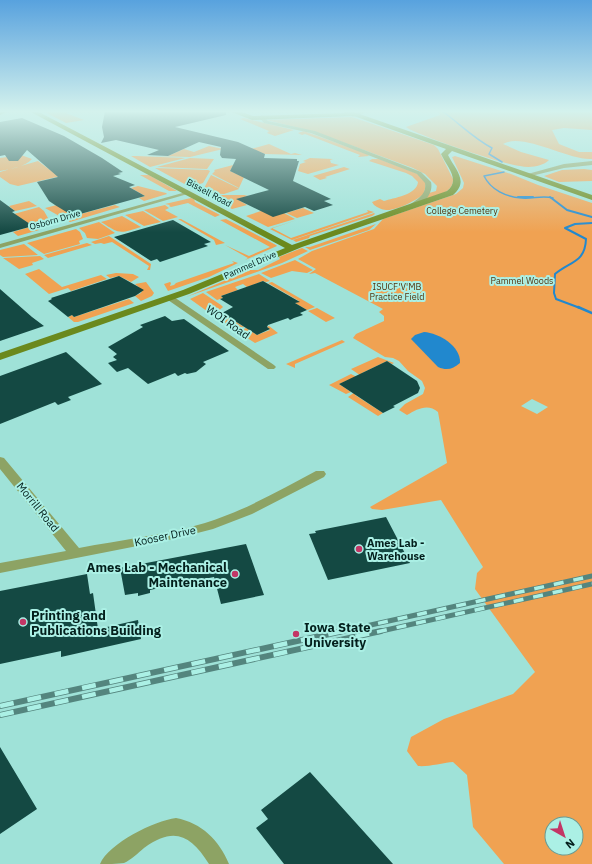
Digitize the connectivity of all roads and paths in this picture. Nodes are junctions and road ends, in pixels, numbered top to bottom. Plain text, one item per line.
1 (108, 151) edge
2 (365, 151) edge
3 (448, 151) edge
4 (458, 151) edge
5 (592, 163) edge
6 (527, 175) junction
7 (188, 193) junction
8 (592, 198) edge
9 (412, 206) junction
10 (0, 246) edge
11 (290, 248) junction
12 (171, 298) junction
13 (0, 357) edge
14 (271, 367) dead end
15 (0, 461) edge
16 (320, 474) dead end
17 (76, 554) junction
18 (0, 568) edge
19 (109, 864) edge
20 (220, 864) edge

1 - 7 street, Bissell Road
2 - 9 street
3 - 9 street, Pammel Drive
4 - 6 street
5 - 6 street
6 - 8 street
7 - 10 street, Osborn Drive
7 - 11 street, Bissell Road
9 - 11 street, Pammel Drive
11 - 12 street, Pammel Drive
12 - 13 street, Pammel Drive
12 - 14 street, WOI Road
15 - 17 street, Morrill Road
16 - 17 street, Kooser Drive
17 - 18 street, Kooser Drive
19 - 20 street

